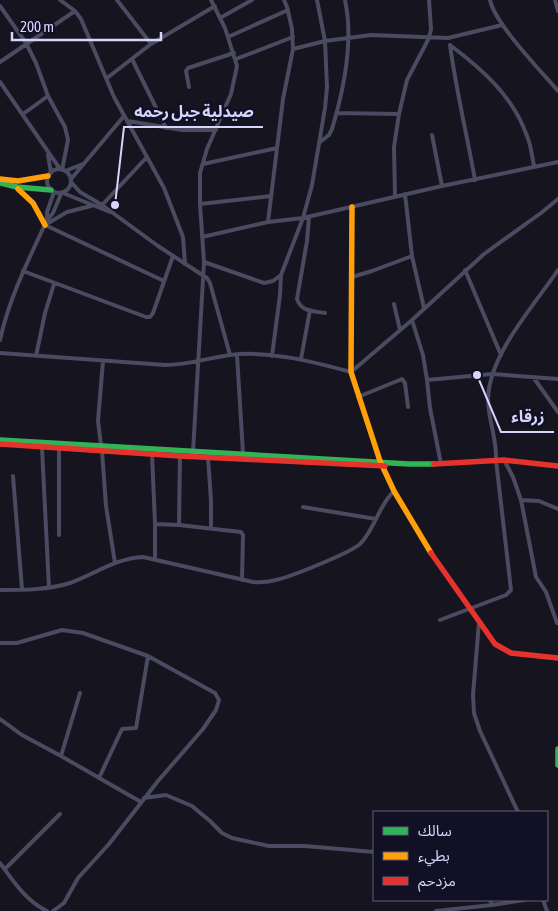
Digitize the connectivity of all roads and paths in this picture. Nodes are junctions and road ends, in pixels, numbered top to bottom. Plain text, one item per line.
1 (60, 0) edge
2 (117, 0) edge
3 (211, 0) edge
4 (252, 0) edge
5 (284, 0) edge
6 (317, 0) edge
7 (345, 0) edge
8 (429, 0) edge
9 (490, 0) edge
10 (555, 0) edge
11 (0, 6) edge
12 (215, 6) junction
13 (288, 10) junction
14 (74, 11) junction
15 (558, 11) edge
16 (220, 18) junction
17 (502, 25) junction
18 (228, 36) junction
19 (293, 37) junction
20 (348, 38) junction
21 (429, 38) junction
22 (448, 38) junction
23 (325, 41) junction
24 (26, 43) junction
25 (151, 44) junction
26 (450, 46) junction
27 (293, 49) junction
28 (234, 54) junction
29 (132, 58) junction
30 (236, 58) junction
31 (0, 62) edge
32 (107, 78) junction
33 (0, 82) edge
34 (189, 88) dead end
35 (558, 91) edge
36 (48, 96) junction
37 (337, 113) junction
38 (23, 114) junction
39 (399, 114) junction
40 (124, 116) junction
41 (128, 121) junction
42 (166, 128) junction
43 (216, 130) junction
44 (432, 135) dead end
45 (320, 142) junction
46 (277, 148) junction
47 (47, 152) junction
48 (147, 157) junction
49 (558, 162) edge
50 (83, 164) junction
51 (202, 164) junction
52 (534, 166) junction
53 (62, 170) junction
54 (50, 174) junction
55 (475, 180) junction
56 (0, 181) edge
57 (71, 181) junction
58 (442, 186) junction
59 (17, 187) junction
60 (52, 191) junction
61 (62, 193) junction
62 (405, 194) junction
63 (271, 196) junction
64 (395, 196) junction
65 (558, 199) edge
66 (200, 204) junction
67 (102, 205) junction
68 (91, 206) junction
69 (352, 207) junction
70 (113, 213) junction
71 (309, 217) junction
72 (304, 218) junction
73 (268, 222) junction
74 (46, 223) junction
75 (202, 237) junction
76 (173, 256) junction
77 (412, 256) junction
78 (204, 262) junction
79 (185, 264) junction
80 (465, 270) junction
81 (558, 270) edge
82 (24, 271) junction
83 (203, 274) junction
84 (281, 275) junction
85 (556, 276) edge
86 (352, 277) junction
87 (164, 282) junction
88 (54, 284) junction
89 (394, 304) dead end
90 (424, 308) junction
91 (310, 310) junction
92 (325, 313) dead end
93 (412, 320) junction
94 (400, 330) junction
95 (0, 340) edge
96 (0, 352) edge
97 (230, 355) junction
98 (237, 355) junction
99 (501, 355) junction
100 (36, 356) junction
101 (272, 356) junction
102 (301, 359) junction
103 (103, 360) junction
104 (197, 363) junction
105 (351, 372) junction
106 (492, 374) junction
107 (534, 377) junction
108 (558, 379) edge
109 (427, 380) junction
110 (358, 397) junction
111 (408, 407) dead end
112 (558, 412) edge
113 (0, 440) edge
114 (0, 444) edge
115 (42, 445) junction
116 (101, 448) junction
117 (59, 449) junction
118 (193, 453) junction
119 (243, 453) junction
120 (152, 454) junction
121 (180, 456) junction
122 (208, 457) junction
123 (496, 460) junction
124 (504, 460) junction
125 (381, 464) junction
126 (441, 464) junction
127 (558, 466) edge
128 (13, 476) dead end
129 (394, 491) junction
130 (521, 500) junction
131 (303, 507) dead end
132 (558, 509) edge
133 (376, 519) junction
134 (155, 524) junction
135 (179, 525) junction
136 (211, 528) junction
137 (59, 535) dead end
138 (155, 560) junction
139 (115, 563) junction
140 (242, 580) junction
141 (49, 588) junction
142 (22, 589) junction
143 (0, 590) edge
144 (472, 609) junction
145 (440, 620) dead end
146 (479, 622) junction
147 (557, 623) edge
148 (0, 643) edge
149 (148, 656) junction
150 (558, 658) edge
151 (80, 693) dead end
152 (0, 719) edge
153 (558, 749) edge
154 (61, 756) junction
155 (558, 765) edge
156 (99, 778) junction
157 (143, 800) junction
158 (518, 811) edge
159 (60, 814) dead end
160 (373, 852) edge
161 (0, 863) edge
162 (5, 870) junction
163 (490, 901) edge
164 (518, 901) edge
165 (492, 905) junction
166 (47, 911) edge
167 (53, 911) edge
168 (436, 911) edge

1 - 14 street
2 - 25 street
3 - 12 street
4 - 16 street
5 - 13 street
6 - 23 street
7 - 20 street
8 - 21 street
9 - 17 street
10 - 15 street
11 - 24 street
12 - 16 street
12 - 25 street
13 - 18 street
13 - 19 street
14 - 24 street
14 - 32 street
16 - 18 street
17 - 22 street
17 - 35 street
18 - 28 street
19 - 27 street
19 - 30 street
20 - 21 street
20 - 23 street
20 - 37 street
21 - 22 street
21 - 39 street
22 - 26 street
23 - 27 street
23 - 45 street
24 - 31 street
24 - 36 street
25 - 29 street
26 - 52 street
26 - 55 street
27 - 46 street
28 - 30 street
28 - 34 street
29 - 32 street
29 - 42 street
30 - 43 street
32 - 40 street
33 - 38 street
36 - 38 street
36 - 53 street
37 - 39 street
37 - 45 street
38 - 47 street
39 - 64 street
40 - 41 street
40 - 50 street
41 - 42 street
41 - 48 street
42 - 43 street
43 - 51 street
44 - 58 street
45 - 72 street
46 - 51 street
46 - 63 street
47 - 53 street
47 - 54 street
48 - 67 street
48 - 79 street
49 - 52 street
50 - 53 street
50 - 57 street
51 - 66 street
52 - 55 street
53 - 54 street
53 - 57 street
54 - 56 street
54 - 60 street
55 - 58 street
56 - 59 street
57 - 61 street
57 - 67 street
58 - 62 street
59 - 60 street
59 - 74 street
60 - 61 street
60 - 74 street
61 - 68 street
61 - 74 street
62 - 64 street
62 - 77 street
63 - 66 street
63 - 73 street
64 - 69 street
65 - 80 street
66 - 75 street
67 - 70 street
68 - 70 street
68 - 74 street
69 - 71 street
69 - 86 street
70 - 76 street
71 - 72 street
71 - 91 street
72 - 73 street
72 - 84 street
73 - 75 street
74 - 82 street
74 - 87 street
75 - 78 street
76 - 79 street
76 - 87 street
77 - 86 street
77 - 90 street
78 - 83 street
78 - 84 street
79 - 83 street
80 - 90 street
80 - 99 street
81 - 85 street
82 - 88 street
82 - 95 street
83 - 97 street
83 - 104 street
84 - 101 street
85 - 99 street
86 - 105 street
87 - 88 street
88 - 100 street
89 - 94 street
90 - 93 street
91 - 92 street
91 - 102 street
93 - 94 street
93 - 109 street
94 - 105 street
96 - 100 street
97 - 98 street
97 - 104 street
98 - 101 street
98 - 119 street
99 - 106 street
100 - 103 street
101 - 102 street
102 - 105 street
103 - 104 street
103 - 116 street
104 - 118 street
105 - 110 street
106 - 107 street
106 - 109 street
106 - 123 street
107 - 108 street
107 - 112 street
109 - 126 street
110 - 111 street
110 - 125 street
113 - 115 street
114 - 115 street
115 - 116 street
115 - 117 street
115 - 141 street
116 - 117 street
116 - 118 street
116 - 120 street
116 - 139 street
117 - 137 street
118 - 119 street
118 - 121 street
118 - 122 street
119 - 125 street
120 - 121 street
120 - 134 street
121 - 135 street
122 - 125 street
122 - 136 street
123 - 124 street
123 - 126 street
123 - 144 street
124 - 127 street
124 - 130 street
125 - 126 street
125 - 129 street
128 - 142 street
129 - 133 street
129 - 144 street
130 - 132 street
130 - 147 street
131 - 133 street
133 - 140 street
134 - 135 street
134 - 138 street
135 - 136 street
136 - 140 street
138 - 139 street
138 - 140 street
139 - 141 street
141 - 142 street
142 - 143 street
144 - 145 street
144 - 146 street
146 - 150 street
146 - 158 street
148 - 149 street
149 - 156 street
149 - 157 street
151 - 154 street
152 - 154 street
153 - 155 street
154 - 156 street
156 - 157 street
157 - 160 street
157 - 167 street
159 - 162 street
161 - 162 street
162 - 166 street
163 - 165 street
164 - 165 street
165 - 168 street

